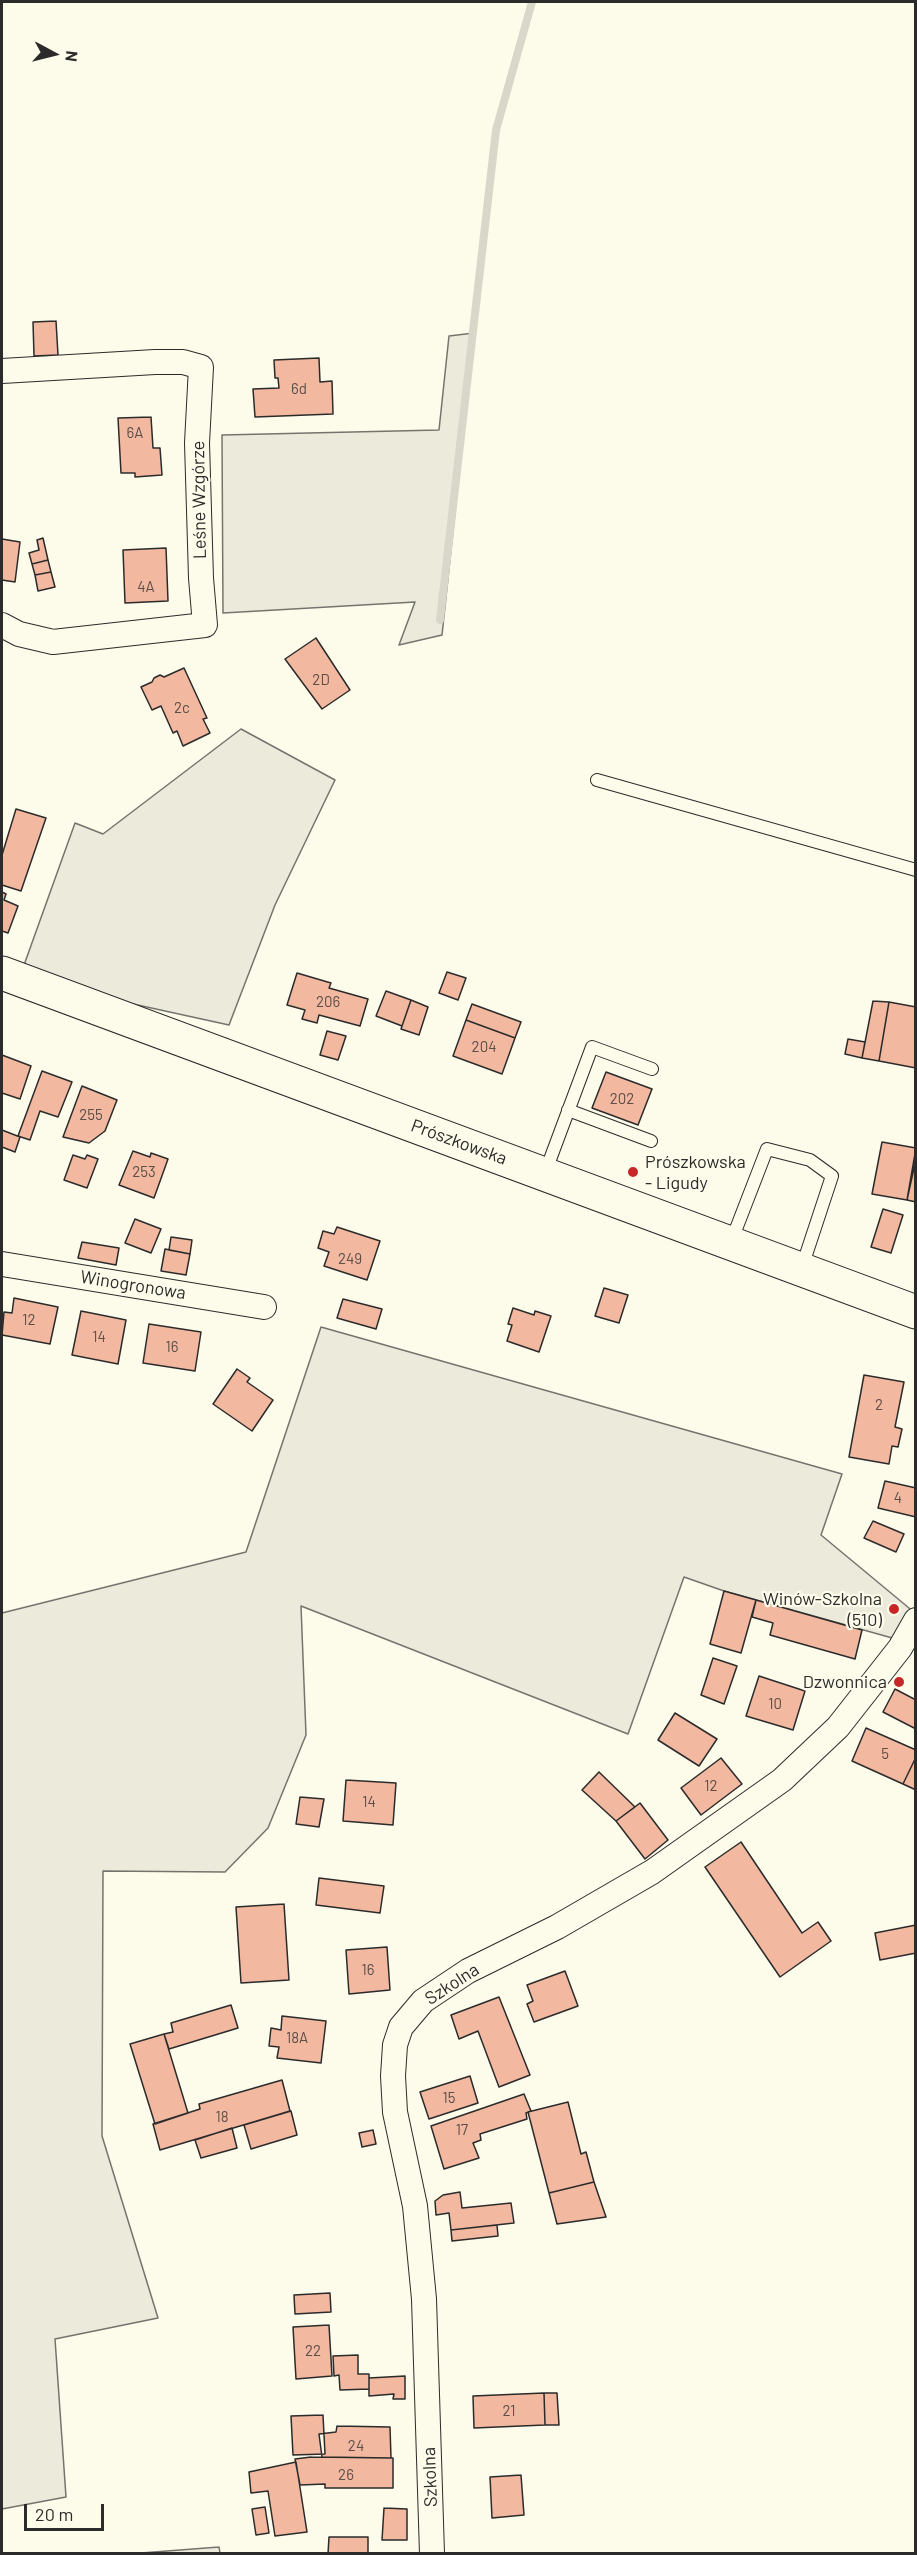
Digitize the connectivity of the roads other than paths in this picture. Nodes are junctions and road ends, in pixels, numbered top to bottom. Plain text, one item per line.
1 (2, 371) edge
2 (2, 625) edge
3 (597, 780) dead end
4 (915, 870) edge
5 (2, 973) edge
6 (652, 1069) dead end
7 (568, 1110) junction
8 (651, 1142) dead end
9 (544, 1174) junction
10 (730, 1243) junction
11 (2, 1264) edge
12 (801, 1269) junction
13 (264, 1307) dead end
14 (915, 1312) edge
15 (915, 1620) edge
16 (432, 2553) edge

1 - 2 street, Leśne Wzgórze
3 - 4 lane
5 - 9 main road, Prószkowska
6 - 7 lane
7 - 8 lane
7 - 9 lane
9 - 10 main road, Prószkowska
10 - 12 main road, Prószkowska
10 - 12 lane
11 - 13 street, Winogronowa
12 - 14 main road, Prószkowska
15 - 16 street, Szkolna

